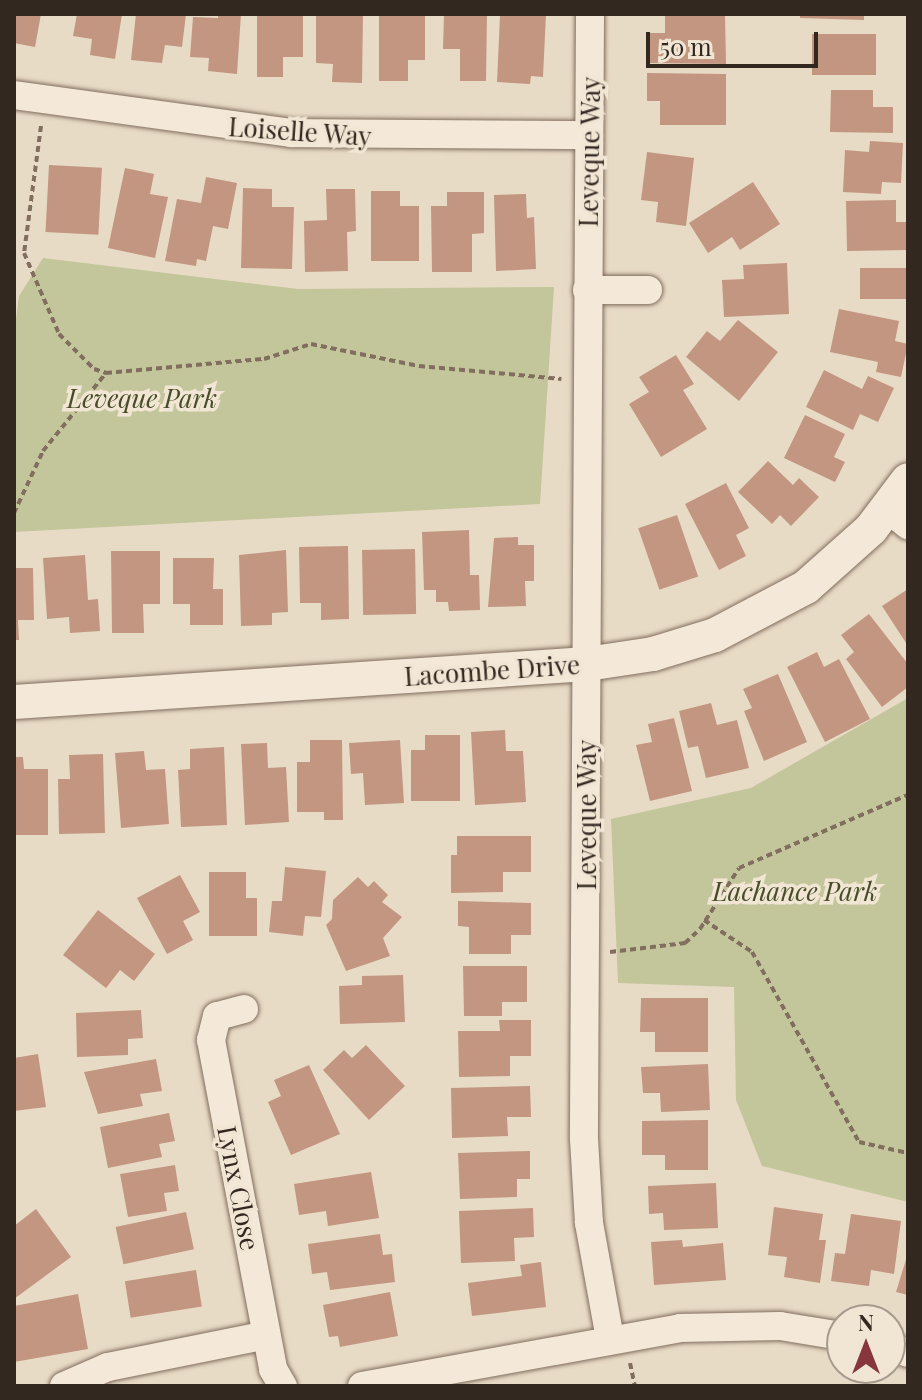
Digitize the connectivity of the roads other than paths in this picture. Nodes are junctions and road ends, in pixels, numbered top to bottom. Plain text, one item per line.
1 (590, 14) edge
2 (14, 95) edge
3 (589, 135) junction
4 (587, 290) junction
5 (648, 290) dead end
6 (908, 480) edge
7 (898, 517) edge
8 (587, 664) junction
9 (14, 702) edge
10 (244, 1009) dead end
11 (826, 1334) edge
12 (266, 1335) junction
13 (610, 1339) junction
14 (64, 1386) edge
15 (283, 1386) edge
16 (362, 1386) edge

1 - 3 street, Leveque Way
2 - 3 street, Loiselle Way
3 - 4 street, Leveque Way
4 - 5 street
4 - 8 street, Leveque Way
6 - 7 street, Lacombe Drive
7 - 8 street, Lacombe Drive
8 - 9 street, Lacombe Drive
8 - 13 street, Leveque Way
10 - 12 street, Lynx Close
11 - 13 street
12 - 14 street
12 - 15 street, Lynx Close
13 - 16 street

